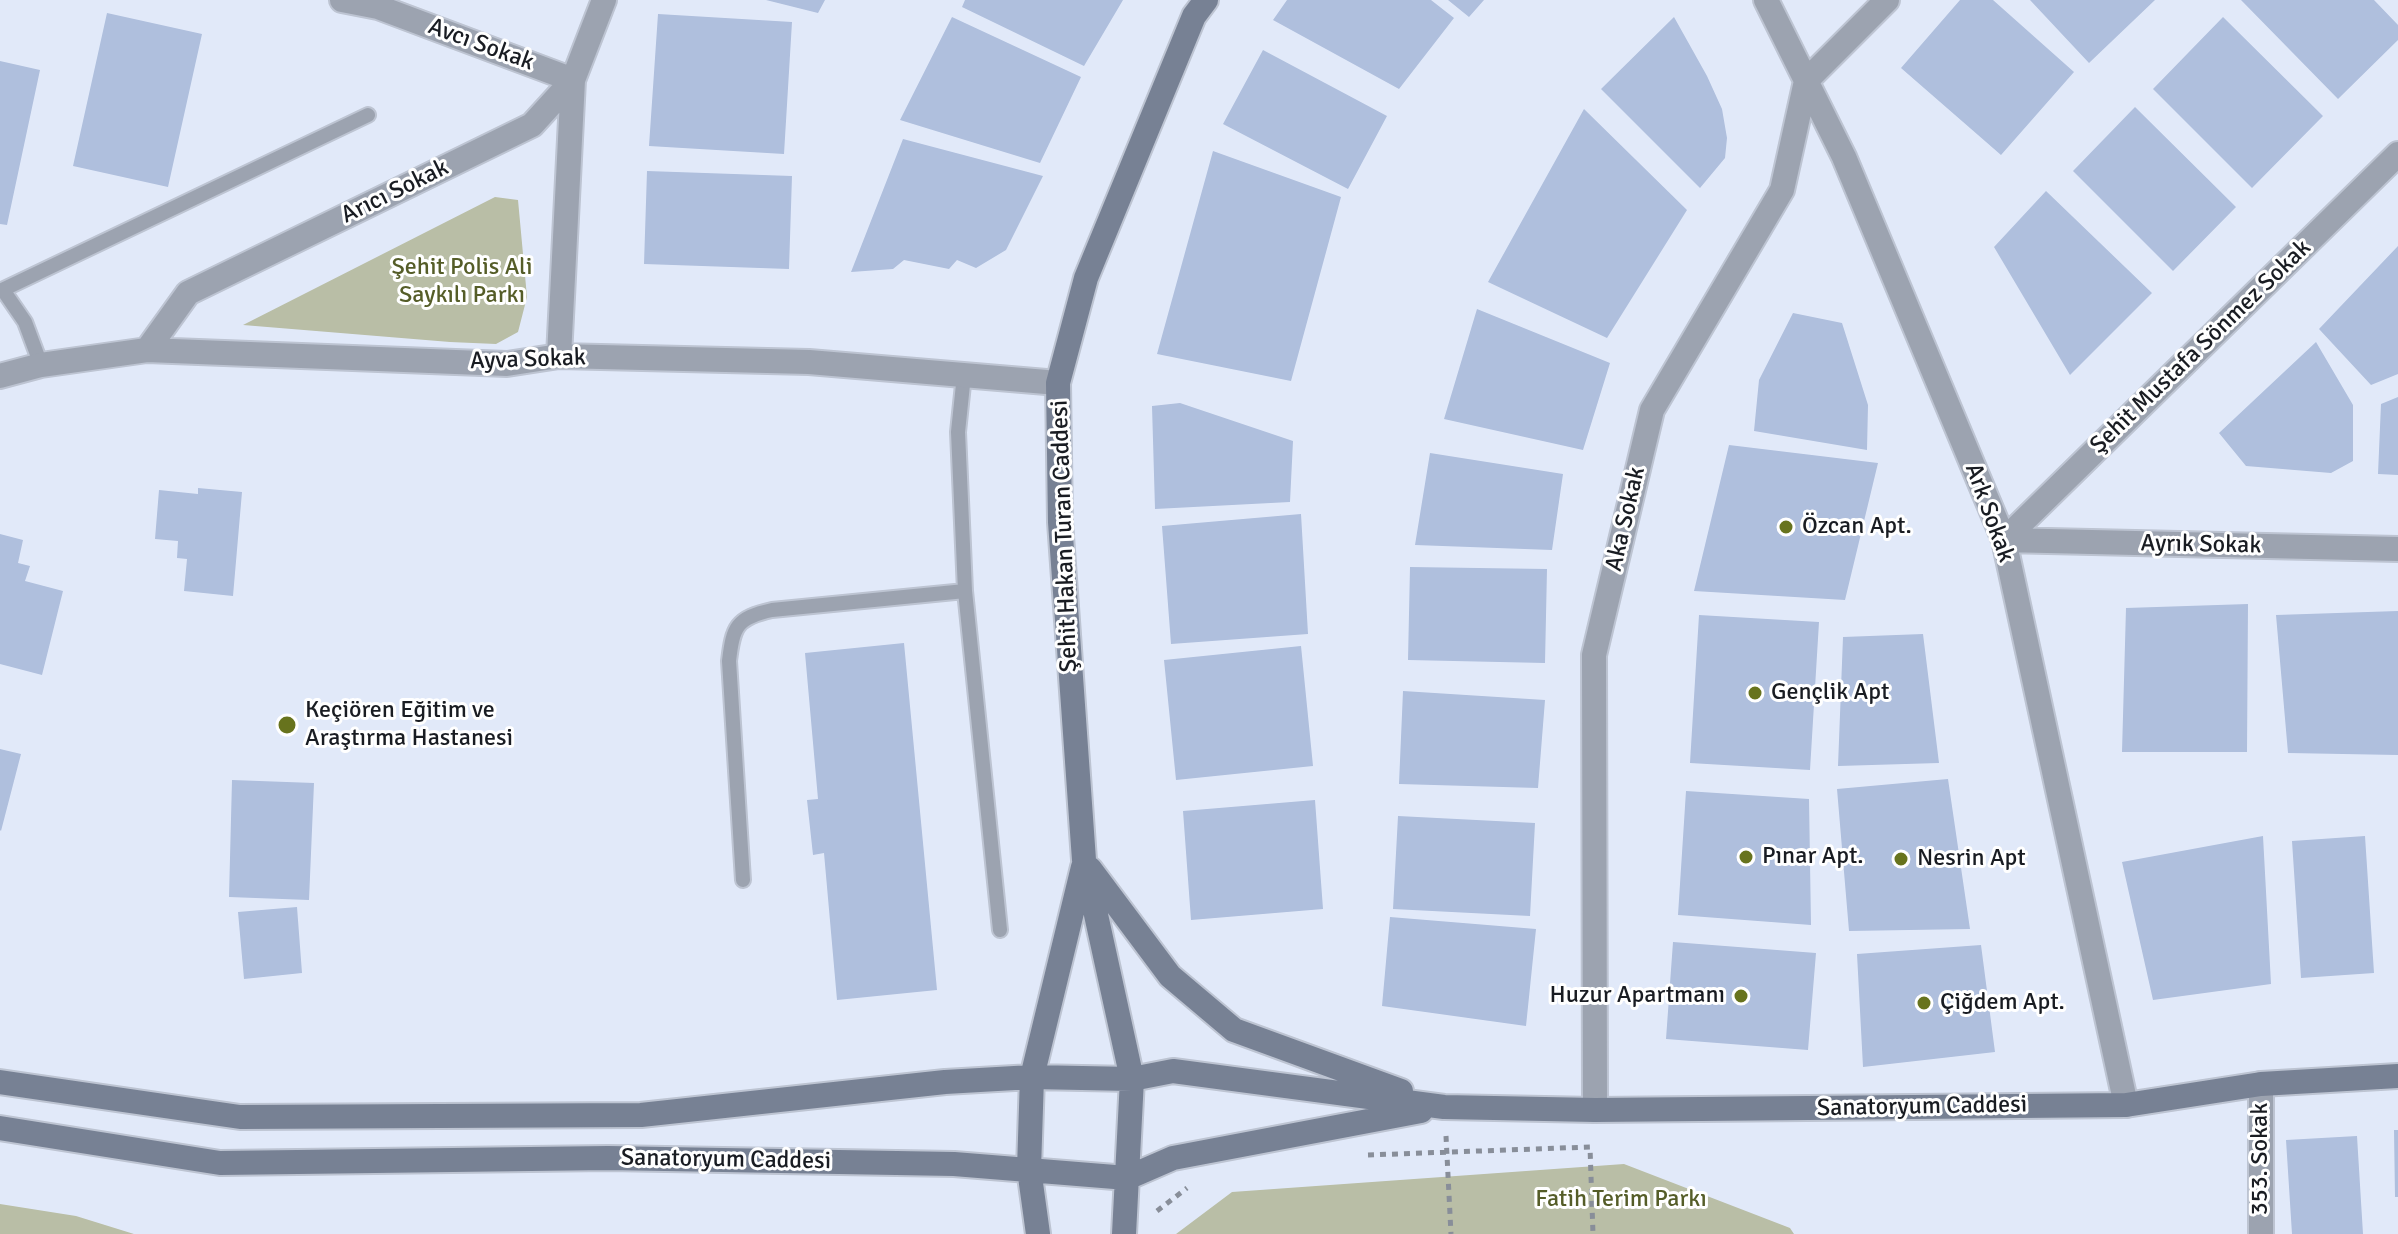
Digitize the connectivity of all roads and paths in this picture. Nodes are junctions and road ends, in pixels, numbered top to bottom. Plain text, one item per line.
1 (342, 0) edge
2 (604, 0) edge
3 (1206, 0) edge
4 (1766, 0) edge
5 (1887, 0) edge
6 (573, 80) junction
7 (1806, 81) junction
8 (368, 115) dead end
9 (2398, 154) edge
10 (2, 290) edge
11 (147, 350) junction
12 (559, 356) junction
13 (41, 365) junction
14 (964, 375) junction
15 (0, 376) edge
16 (1058, 383) junction
17 (2004, 540) junction
18 (2398, 549) edge
19 (965, 591) junction
20 (1084, 860) junction
21 (743, 880) dead end
22 (1000, 930) dead end
23 (2398, 1076) edge
24 (1032, 1077) junction
25 (1132, 1079) junction
26 (0, 1082) edge
27 (2261, 1084) junction
28 (2126, 1105) junction
29 (1444, 1107) junction
30 (1595, 1110) junction
31 (0, 1128) edge
32 (1029, 1169) junction
33 (1127, 1178) junction
34 (1038, 1234) edge
35 (1124, 1234) edge
36 (1451, 1234) edge
37 (1593, 1234) edge
38 (2261, 1234) edge

1 - 6 street, Avcı Sokak
2 - 6 street, Arıcı Sokak
3 - 16 main road, Şehit Hakan Turan Caddesi
4 - 7 street, Ark Sokak
5 - 7 street
6 - 11 street, Arıcı Sokak
6 - 12 street
7 - 17 street, Ark Sokak
7 - 30 street, Aka Sokak
8 - 10 lane
9 - 17 street, Şehit Mustafa Sönmez Sokak
10 - 13 lane
11 - 12 street, Ayva Sokak
11 - 13 street, Ayva Sokak
12 - 14 street, Ayva Sokak
13 - 15 street, Ayva Sokak
14 - 16 street, Ayva Sokak
14 - 19 lane
16 - 20 main road, Şehit Hakan Turan Caddesi
17 - 18 street, Ayrık Sokak
17 - 28 street, Ark Sokak
19 - 21 lane
19 - 22 lane
20 - 24 main road
20 - 25 main road
20 - 29 main road
23 - 27 main road, Sanatoryum Caddesi
24 - 25 main road, Sanatoryum Caddesi
24 - 26 main road, Sanatoryum Caddesi
24 - 32 main road
25 - 29 main road, Sanatoryum Caddesi
25 - 33 main road
27 - 28 main road, Sanatoryum Caddesi
27 - 38 street, 353. Sokak
28 - 30 main road, Sanatoryum Caddesi
29 - 30 main road, Sanatoryum Caddesi
29 - 33 main road, Sanatoryum Caddesi
31 - 32 main road, Sanatoryum Caddesi
32 - 33 main road, Sanatoryum Caddesi
32 - 34 main road
33 - 35 main road
36 - 37 path

